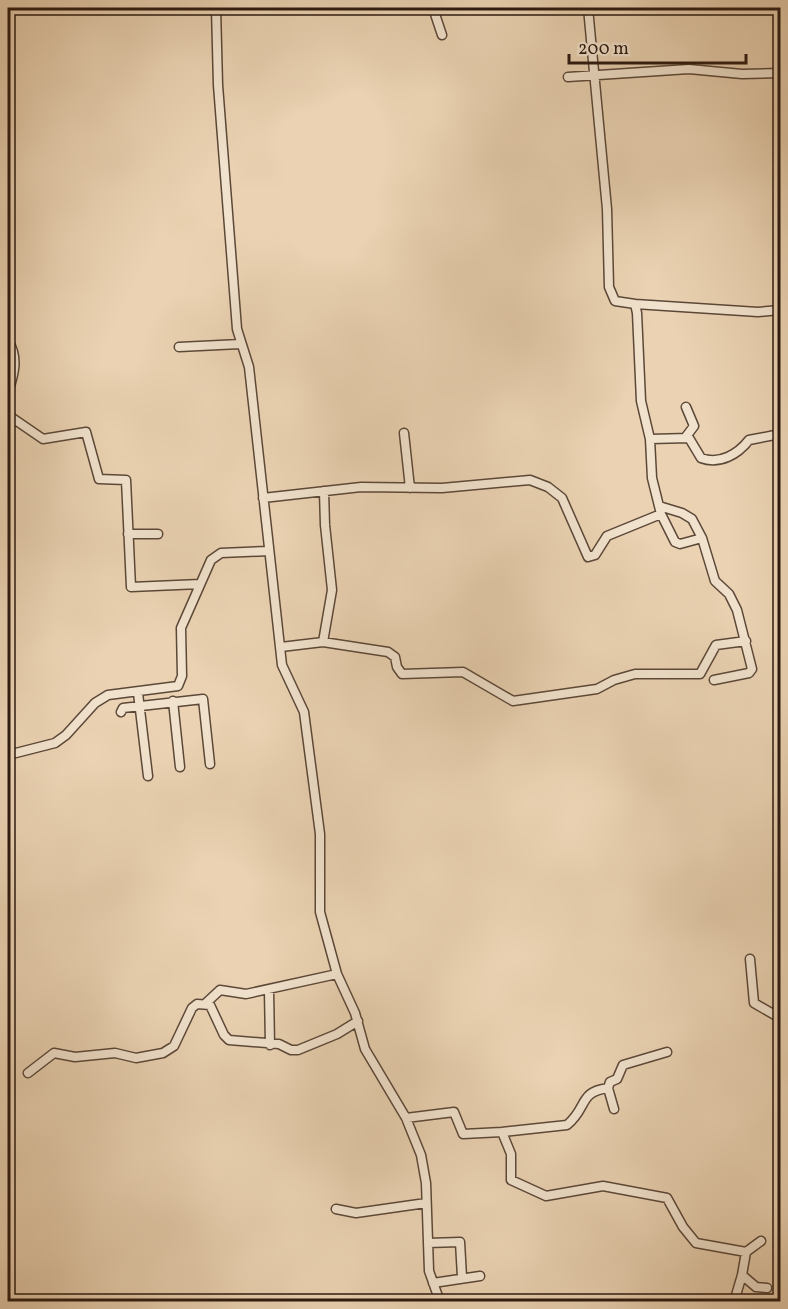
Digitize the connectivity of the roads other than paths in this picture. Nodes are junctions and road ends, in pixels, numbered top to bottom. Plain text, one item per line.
1 (216, 8) edge
2 (433, 8) edge
3 (588, 8) edge
4 (442, 35) dead end
5 (780, 73) edge
6 (568, 77) dead end
7 (596, 77) junction
8 (634, 304) junction
9 (780, 310) edge
10 (8, 340) edge
11 (240, 344) junction
12 (179, 347) dead end
13 (8, 393) edge
14 (686, 407) dead end
15 (8, 415) edge
16 (404, 433) dead end
17 (780, 434) edge
18 (685, 438) junction
19 (650, 439) junction
20 (410, 488) junction
21 (324, 491) junction
22 (263, 498) junction
23 (660, 510) junction
24 (128, 534) junction
25 (158, 534) dead end
26 (702, 538) junction
27 (269, 551) junction
28 (200, 584) junction
29 (746, 640) junction
30 (323, 642) junction
31 (281, 647) junction
32 (714, 680) dead end
33 (138, 693) junction
34 (173, 701) junction
35 (139, 705) junction
36 (121, 712) dead end
37 (8, 754) edge
38 (210, 764) dead end
39 (180, 767) dead end
40 (148, 776) dead end
41 (750, 958) dead end
42 (338, 974) junction
43 (269, 990) junction
44 (206, 1003) junction
45 (780, 1018) edge
46 (358, 1021) junction
47 (270, 1045) junction
48 (667, 1053) dead end
49 (28, 1073) dead end
50 (608, 1088) junction
51 (614, 1109) dead end
52 (406, 1118) junction
53 (502, 1132) junction
54 (426, 1203) junction
55 (336, 1209) dead end
56 (761, 1241) dead end
57 (428, 1243) junction
58 (746, 1252) junction
59 (742, 1275) junction
60 (480, 1276) dead end
61 (462, 1277) junction
62 (433, 1283) junction
63 (766, 1288) dead end
64 (440, 1302) edge
65 (734, 1302) edge

1 - 11 street
2 - 4 street
3 - 7 street
5 - 7 street
6 - 7 street
7 - 8 street
8 - 9 street
8 - 19 street
10 - 13 street
11 - 12 street
11 - 22 street
14 - 18 street
15 - 24 street
16 - 20 street
17 - 18 street
18 - 19 street
19 - 23 street
20 - 21 street
20 - 23 street
21 - 22 street
21 - 30 street
22 - 27 street
23 - 26 street
23 - 26 street
24 - 25 street
24 - 28 street
26 - 29 street
27 - 28 street
27 - 31 street
28 - 33 street
29 - 30 street
29 - 32 street
30 - 31 street
31 - 42 street
33 - 35 street
33 - 37 street
34 - 35 street
34 - 38 street
34 - 39 street
35 - 36 street
35 - 40 street
41 - 45 street
42 - 43 street
42 - 46 street
43 - 44 street
43 - 47 street
44 - 47 street
44 - 49 street
46 - 47 street
46 - 52 street
48 - 50 street
50 - 51 street
50 - 53 street
52 - 53 street
52 - 54 street
53 - 58 street
54 - 55 street
54 - 57 street
56 - 58 street
57 - 61 street
57 - 62 street
58 - 59 street
59 - 63 street
59 - 65 street
60 - 61 street
61 - 62 street
62 - 64 street

